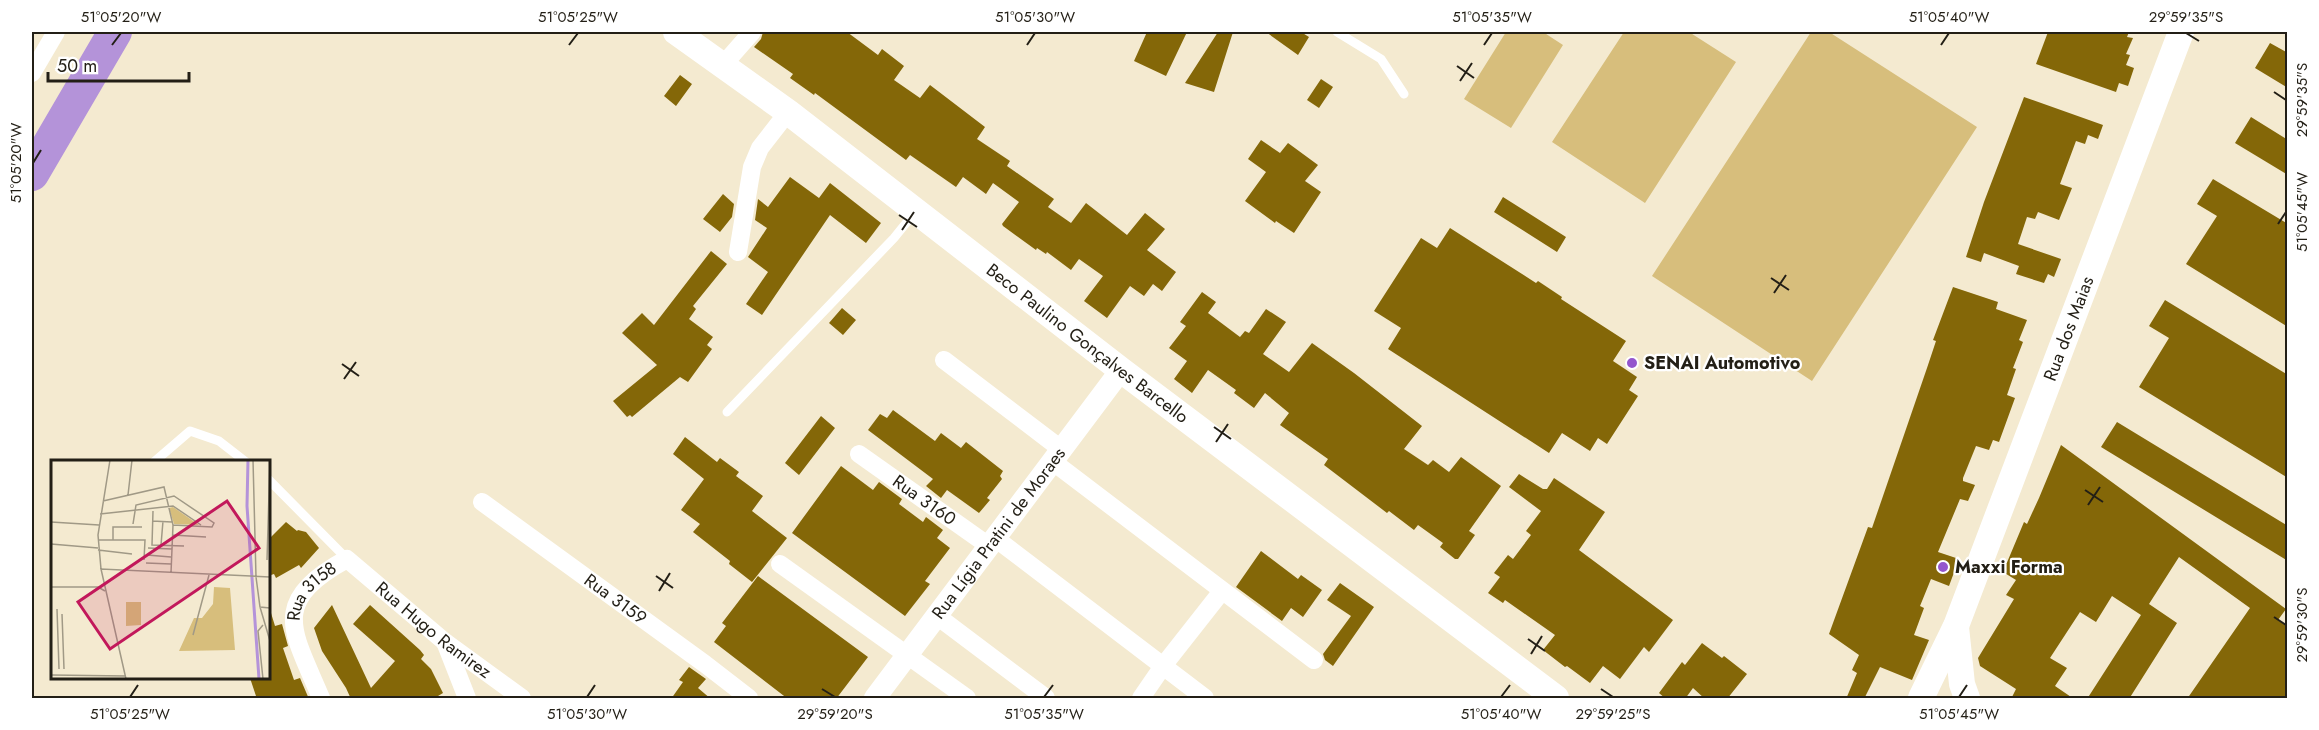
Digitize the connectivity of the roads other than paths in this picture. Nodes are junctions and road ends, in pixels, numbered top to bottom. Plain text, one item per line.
1 (56, 32) edge
2 (676, 32) edge
3 (752, 32) edge
4 (1337, 32) edge
5 (2181, 32) edge
6 (723, 65) junction
7 (32, 73) edge
8 (1404, 94) dead end
9 (788, 112) junction
10 (915, 212) junction
11 (738, 252) dead end
12 (944, 360) dead end
13 (1121, 370) junction
14 (727, 412) dead end
15 (859, 454) dead end
16 (1057, 455) junction
17 (156, 460) edge
18 (243, 460) edge
19 (270, 480) edge
20 (482, 502) dead end
21 (992, 542) junction
22 (346, 559) junction
23 (780, 564) dead end
24 (1222, 591) junction
25 (937, 616) junction
26 (1956, 627) junction
27 (445, 642) junction
28 (908, 655) junction
29 (1314, 660) dead end
30 (1163, 666) junction
31 (1925, 695) edge
32 (321, 699) edge
33 (467, 699) edge
34 (522, 699) edge
35 (749, 699) edge
36 (875, 699) edge
37 (967, 699) edge
38 (1046, 699) edge
39 (1141, 699) edge
40 (1205, 699) edge
41 (1556, 699) edge
42 (1967, 699) edge

1 - 7 street
2 - 6 main road, Beco Paulino Gonçalves Barcello
3 - 6 street
4 - 8 lane
5 - 26 main road, Rua dos Maias
6 - 9 main road, Beco Paulino Gonçalves Barcello
9 - 10 main road, Beco Paulino Gonçalves Barcello
9 - 11 street
10 - 13 main road, Beco Paulino Gonçalves Barcello
10 - 14 lane
12 - 16 street
13 - 16 street, Rua Lígia Pratini de Moraes
13 - 41 main road, Beco Paulino Gonçalves Barcello
15 - 21 street, Rua 3160
16 - 21 street, Rua Lígia Pratini de Moraes
16 - 24 street
17 - 18 lane
19 - 22 lane
20 - 35 street, Rua 3159
21 - 25 street, Rua Lígia Pratini de Moraes
21 - 30 street, Rua 3160
22 - 27 street, Rua Hugo Ramirez
22 - 32 street, Rua 3158
23 - 28 street
24 - 29 street
24 - 30 street
25 - 28 street, Rua Lígia Pratini de Moraes
25 - 38 street
26 - 31 main road, Rua dos Maias
26 - 42 main road, Rua dos Maias
27 - 33 street
27 - 34 street, Rua Hugo Ramirez
28 - 36 street, Rua Lígia Pratini de Moraes
28 - 37 street
30 - 39 street
30 - 40 street, Rua 3160

